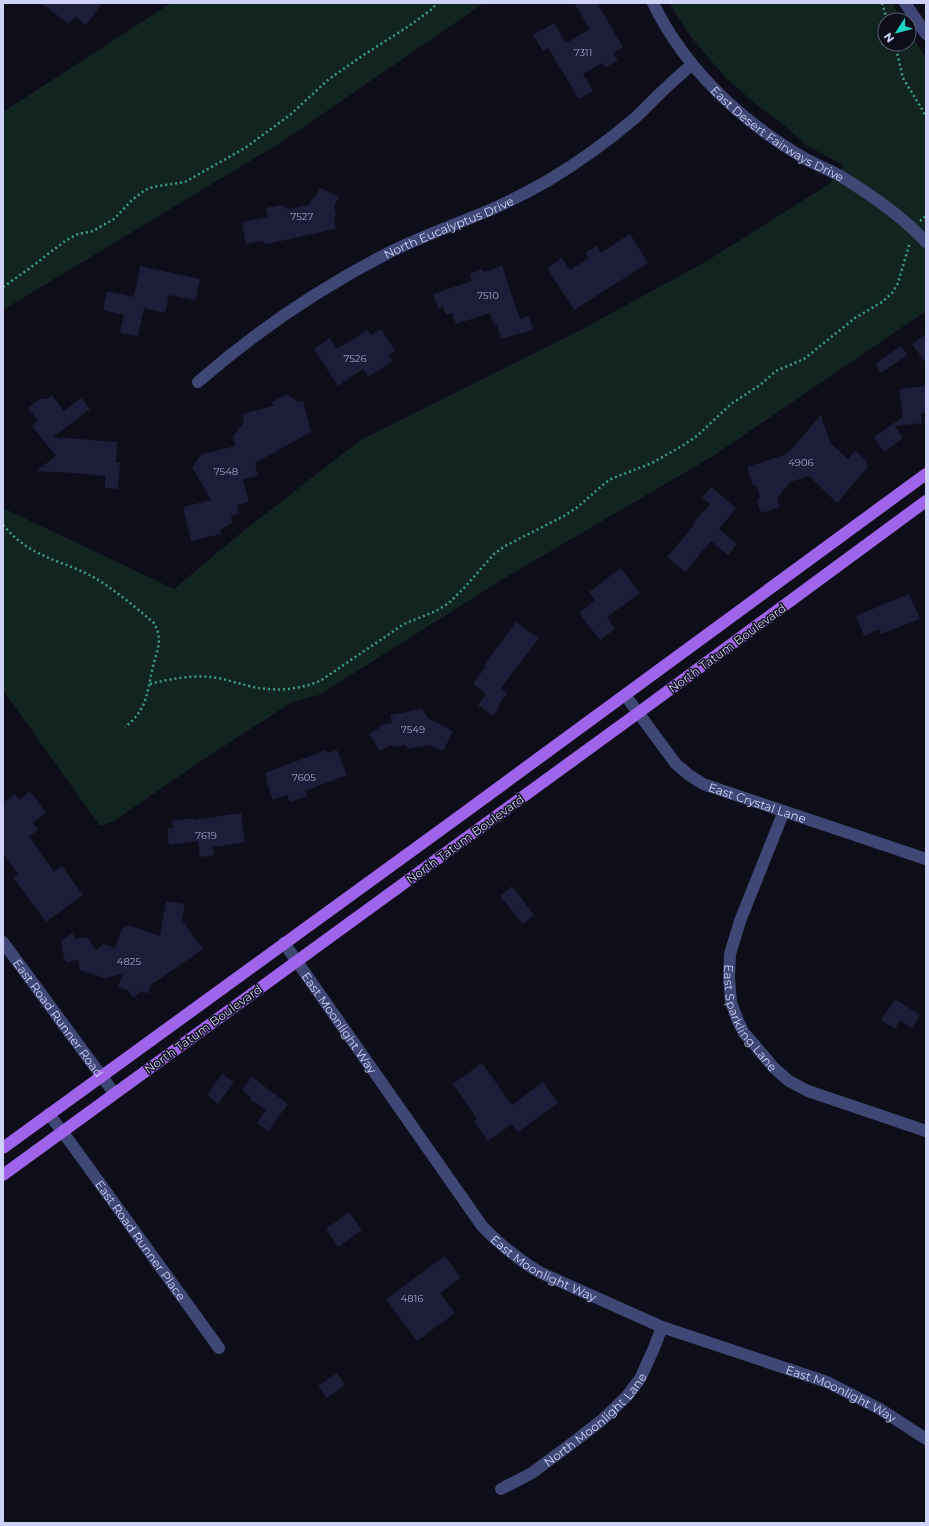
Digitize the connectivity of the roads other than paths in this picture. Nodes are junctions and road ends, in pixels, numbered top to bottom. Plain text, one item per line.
1 (653, 3) edge
2 (905, 3) edge
3 (926, 34) edge
4 (692, 64) junction
5 (926, 242) edge
6 (198, 382) dead end
7 (926, 474) edge
8 (926, 501) edge
9 (625, 695) junction
10 (638, 713) junction
11 (784, 811) junction
12 (926, 859) edge
13 (3, 942) edge
14 (284, 943) junction
15 (296, 961) junction
16 (102, 1077) junction
17 (114, 1093) junction
18 (49, 1114) junction
19 (926, 1130) edge
20 (62, 1132) junction
21 (3, 1148) edge
22 (3, 1175) edge
23 (662, 1326) junction
24 (219, 1348) dead end
25 (926, 1439) edge
26 (501, 1489) dead end

1 - 4 street, East Desert Fairways Drive
2 - 3 street
4 - 5 street, East Desert Fairways Drive
4 - 6 street, North Eucalyptus Drive
7 - 9 main road, North Tatum Boulevard
8 - 10 main road, North Tatum Boulevard
9 - 10 street, East Crystal Lane
9 - 14 main road, North Tatum Boulevard
10 - 11 street, East Crystal Lane
10 - 15 main road, North Tatum Boulevard
11 - 12 street, East Crystal Lane
11 - 19 street, East Sparkling Lane
13 - 16 street, East Road Runner Road
14 - 15 street, East Moonlight Way
14 - 16 main road, North Tatum Boulevard
15 - 17 main road, North Tatum Boulevard
15 - 23 street, East Moonlight Way
16 - 17 street, East Road Runner Road
16 - 18 main road, North Tatum Boulevard
17 - 20 main road, North Tatum Boulevard
18 - 20 street, East Road Runner Place
18 - 21 main road, North Tatum Boulevard
20 - 22 main road, North Tatum Boulevard
20 - 24 street, East Road Runner Place
23 - 25 street, East Moonlight Way
23 - 26 street, North Moonlight Lane

